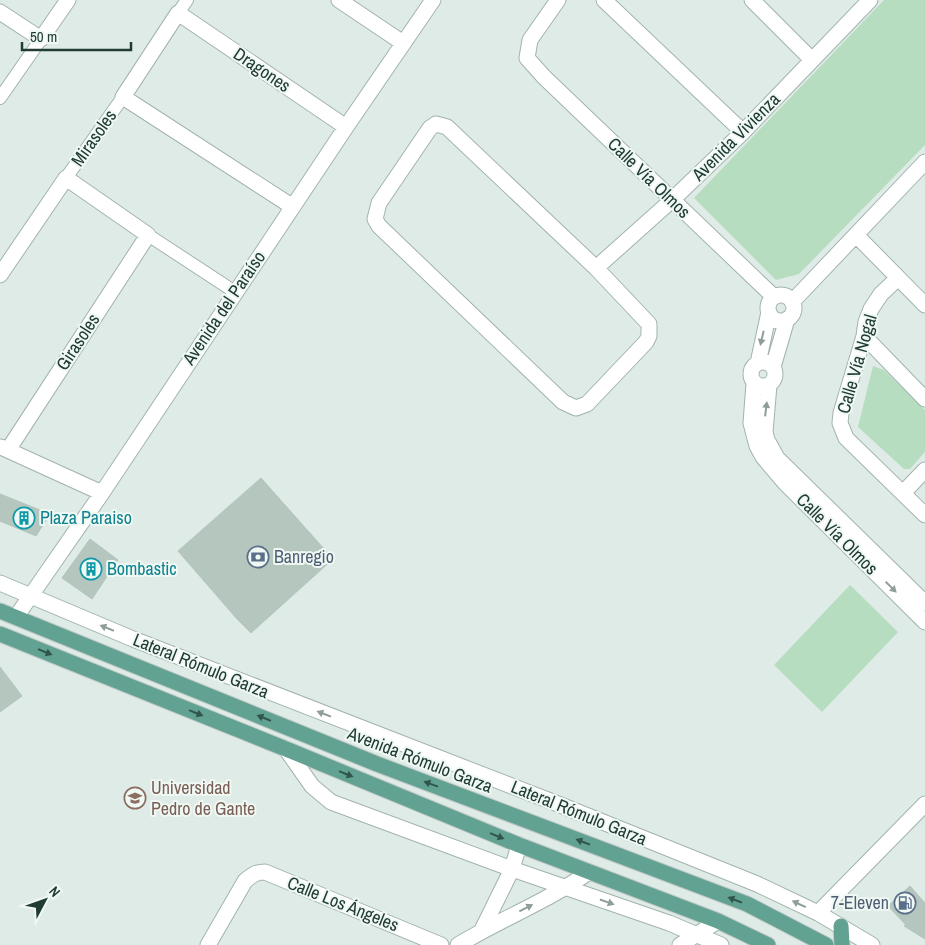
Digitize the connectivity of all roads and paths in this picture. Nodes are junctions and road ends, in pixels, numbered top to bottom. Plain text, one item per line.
1 (68, 0) edge
2 (186, 0) edge
3 (339, 0) edge
4 (433, 0) edge
5 (558, 0) edge
6 (604, 0) edge
7 (752, 0) edge
8 (870, 0) edge
9 (0, 12) edge
10 (178, 13) junction
11 (41, 39) junction
12 (403, 44) junction
13 (812, 60) junction
14 (123, 97) junction
15 (0, 98) edge
16 (346, 127) junction
17 (744, 132) junction
18 (925, 163) edge
19 (66, 178) junction
20 (672, 200) junction
21 (292, 207) junction
22 (148, 235) junction
23 (856, 235) junction
24 (596, 268) junction
25 (0, 275) edge
26 (898, 278) junction
27 (235, 292) junction
28 (774, 297) junction
29 (792, 302) junction
30 (925, 305) edge
31 (769, 312) junction
32 (787, 319) junction
33 (864, 336) junction
34 (758, 363) junction
35 (773, 367) junction
36 (754, 383) junction
37 (769, 385) junction
38 (925, 398) edge
39 (4, 448) edge
40 (925, 470) edge
41 (102, 493) junction
42 (903, 493) junction
43 (925, 515) edge
44 (0, 583) edge
45 (30, 596) junction
46 (925, 602) edge
47 (0, 611) edge
48 (16, 617) junction
49 (925, 622) edge
50 (0, 634) edge
51 (286, 749) junction
52 (925, 804) edge
53 (519, 845) junction
54 (512, 869) junction
55 (589, 872) junction
56 (566, 888) junction
57 (818, 913) junction
58 (718, 921) junction
59 (841, 926) junction
60 (482, 930) junction
61 (698, 934) junction
62 (208, 945) edge
63 (441, 945) edge
64 (458, 945) edge
65 (680, 945) edge
66 (721, 945) edge
67 (768, 945) edge
68 (826, 945) edge
69 (842, 945) edge
70 (872, 945) edge

1 - 11 street
2 - 10 street, Mirasoles
3 - 12 street
4 - 12 street, Avenida del Paraíso
5 - 20 street, Calle Vía Olmos
6 - 17 street
7 - 13 street
8 - 13 street, Avenida Vivienza
9 - 11 street
10 - 14 street, Mirasoles
10 - 16 street, Dragones
11 - 15 street
12 - 16 street, Avenida del Paraíso
13 - 17 street, Avenida Vivienza
14 - 19 street, Mirasoles
14 - 21 street
16 - 21 street, Avenida del Paraíso
17 - 20 street, Avenida Vivienza
18 - 23 street
19 - 22 street
19 - 25 street, Mirasoles
20 - 24 street, Avenida Vivienza
20 - 28 street, Calle Vía Olmos
21 - 27 street, Avenida del Paraíso
22 - 27 street
22 - 39 street, Girasoles
23 - 26 street
23 - 29 street
24 - 24 street
26 - 30 street
26 - 33 street, Calle Vía Nogal
27 - 41 street, Avenida del Paraíso
28 - 29 street
28 - 31 street
29 - 32 street
31 - 32 street
31 -> 34 street
32 - 35 street
33 - 38 street
33 - 42 street, Calle Vía Nogal
34 - 35 street
34 - 36 street
35 - 37 street
36 - 37 street
36 -> 49 street, Calle Vía Olmos
46 -> 37 street, Calle Vía Olmos
39 - 41 street
40 - 42 street
41 - 45 street, Avenida del Paraíso
42 - 43 street, Calle Vía Nogal
44 - 45 street, Lateral Rómulo Garza
45 - 48 street, Avenida del Paraíso
57 -> 45 street, Lateral Rómulo Garza
47 - 48 main road, Avenida Rómulo Garza
68 -> 48 main road, Avenida Rómulo Garza
50 -> 51 main road
51 -> 53 main road
51 - 54 street
52 - 57 street
53 - 54 street
53 - 55 main road
54 - 56 street
54 - 60 street
55 - 56 street
55 - 58 main road
60 -> 56 street
56 -> 61 street
57 - 59 street, Lateral Rómulo Garza
58 - 61 street
58 - 67 main road
59 - 69 main road
59 - 70 street, Lateral Rómulo Garza
60 - 64 street
61 - 65 street
61 - 66 street
62 - 63 street, Calle Los Ángeles

